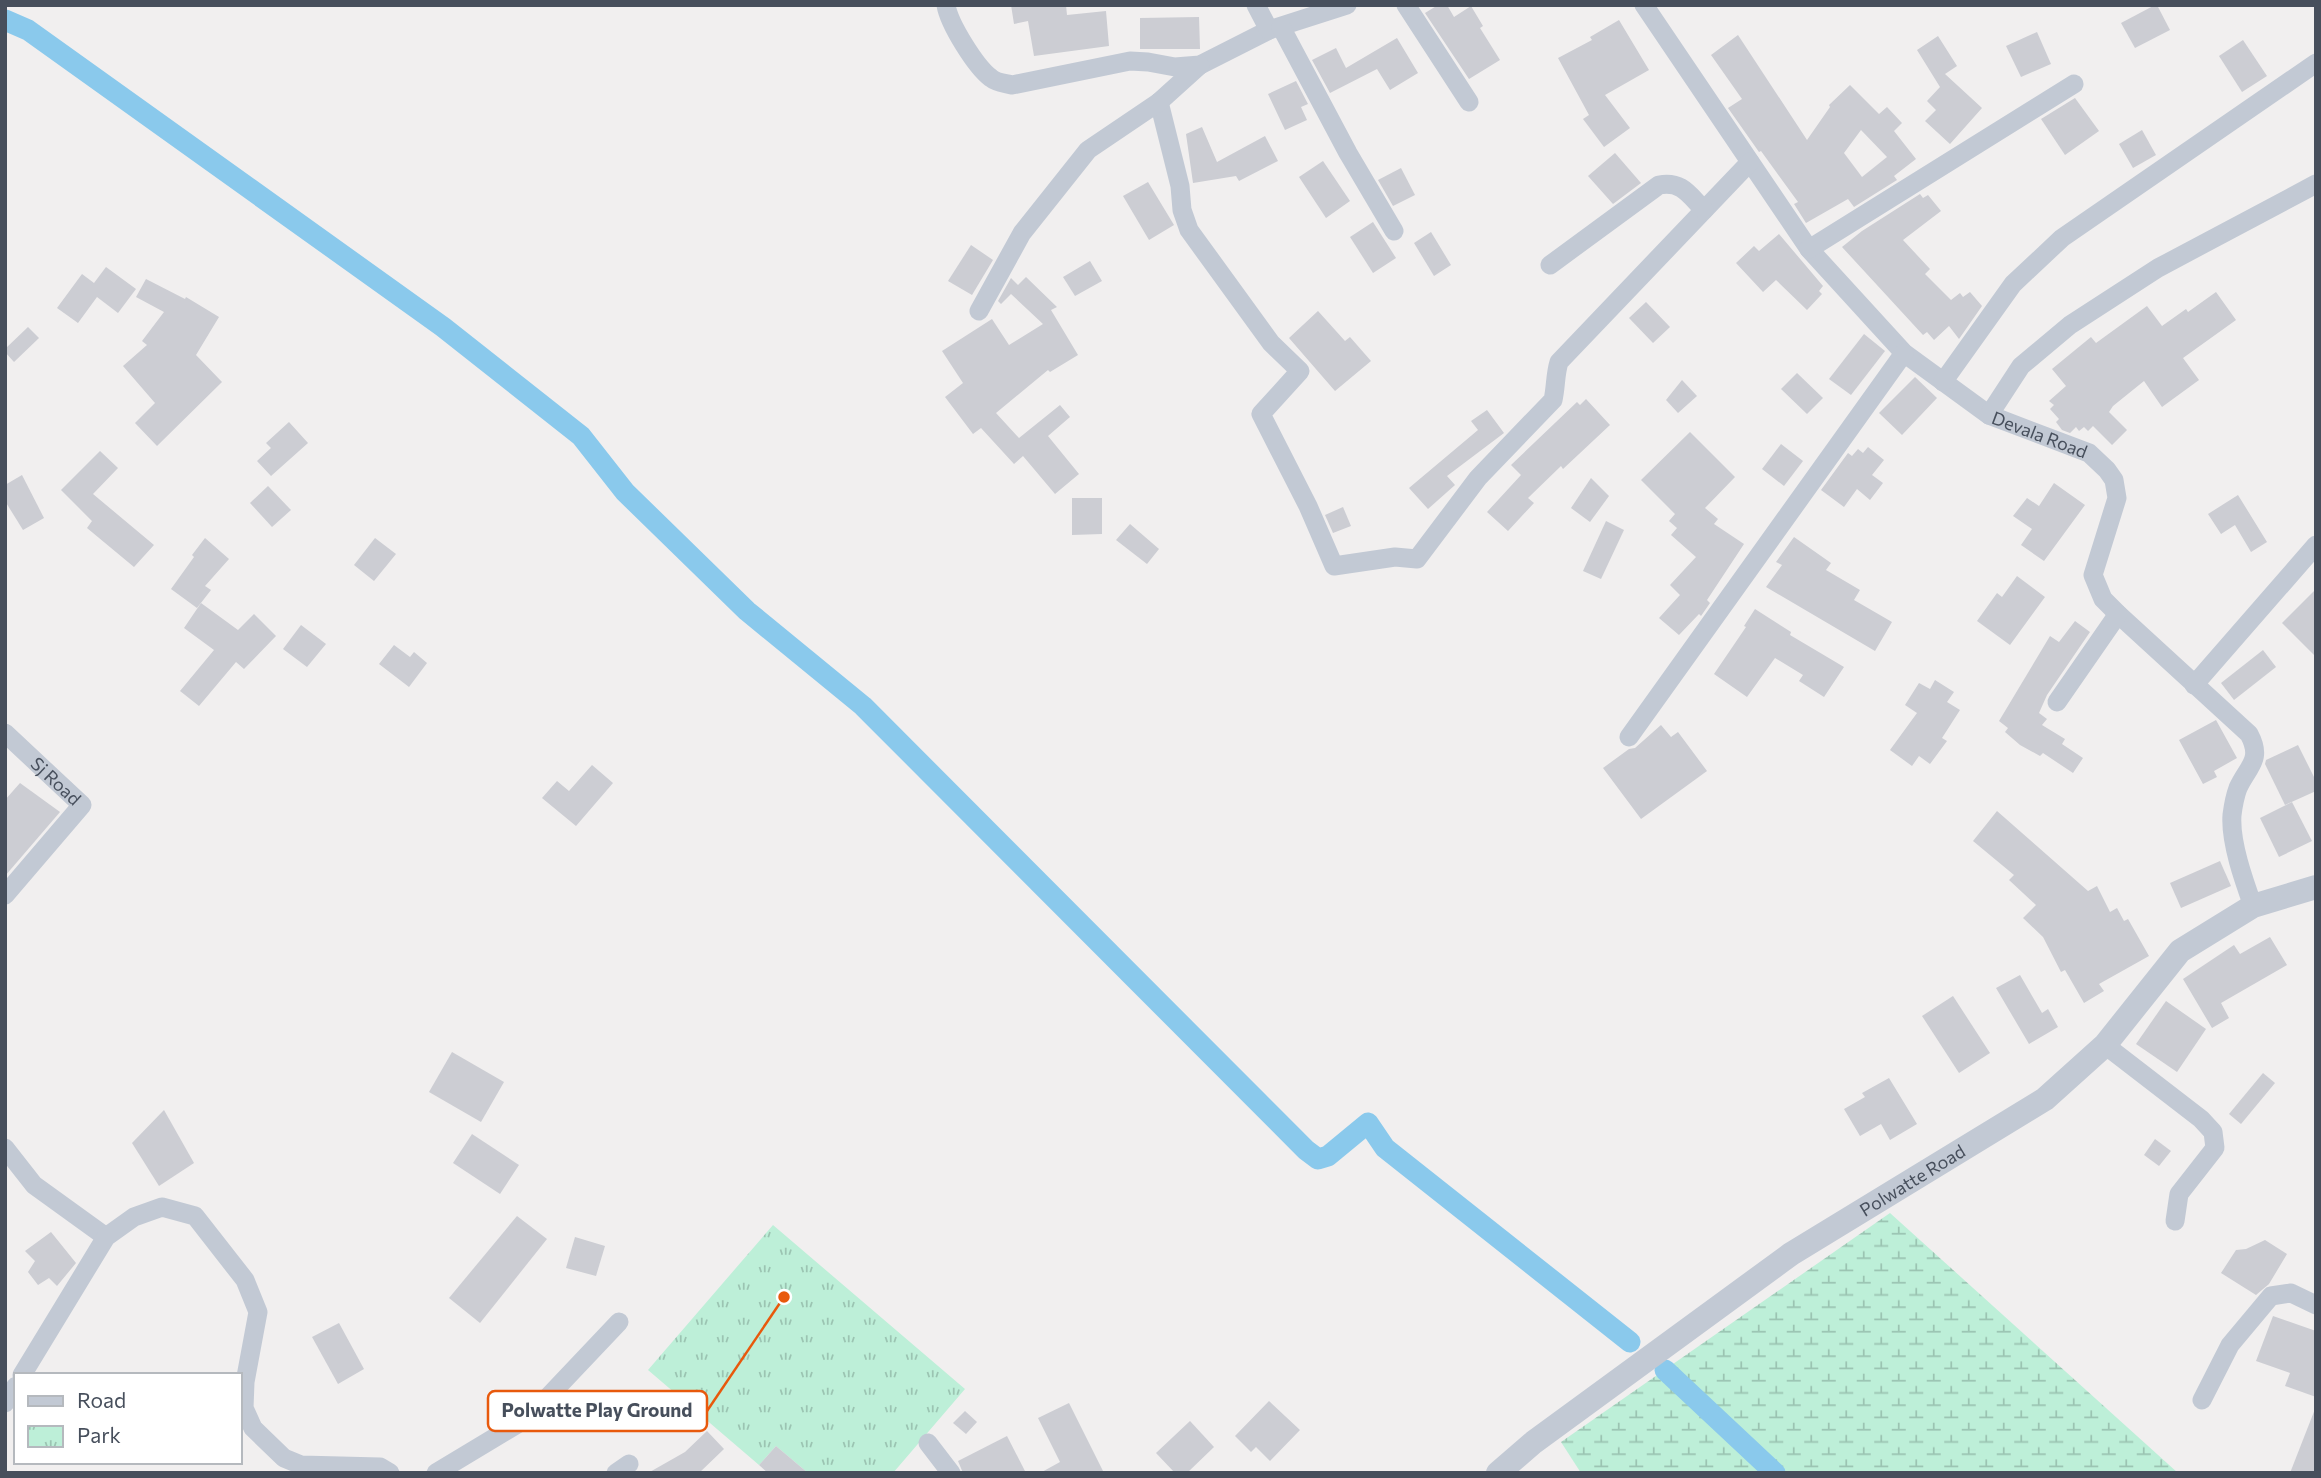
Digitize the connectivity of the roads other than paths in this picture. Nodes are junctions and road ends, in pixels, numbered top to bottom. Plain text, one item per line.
1 (946, 5) edge
2 (1256, 5) edge
3 (1347, 5) edge
4 (1406, 5) edge
5 (1644, 5) edge
6 (1275, 29) junction
7 (2316, 63) edge
8 (1200, 65) junction
9 (2074, 84) dead end
10 (1159, 102) junction
11 (1469, 102) dead end
12 (1750, 162) junction
13 (2316, 184) edge
14 (1704, 211) junction
15 (1394, 231) dead end
16 (1809, 248) junction
17 (1550, 265) dead end
18 (979, 311) dead end
19 (1904, 353) junction
20 (1943, 382) junction
21 (1989, 415) junction
22 (2316, 545) edge
23 (2118, 614) junction
24 (2194, 685) junction
25 (2057, 702) dead end
26 (5, 733) edge
27 (1629, 737) dead end
28 (2316, 887) edge
29 (5, 895) edge
30 (2253, 906) junction
31 (2105, 1045) junction
32 (5, 1148) edge
33 (2175, 1221) dead end
34 (106, 1237) junction
35 (2316, 1305) edge
36 (619, 1322) dead end
37 (23, 1373) edge
38 (2202, 1400) dead end
39 (928, 1443) dead end
40 (390, 1473) edge
41 (436, 1473) edge
42 (951, 1473) edge
43 (1498, 1473) edge

1 - 8 street
2 - 6 street
3 - 6 street
4 - 11 street
5 - 12 street, Devala Road
6 - 8 street
6 - 15 street
7 - 20 street
8 - 10 street
9 - 16 street
10 - 14 street
10 - 18 street
12 - 14 street
12 - 16 street, Devala Road
13 - 21 street
14 - 17 street
16 - 19 street, Devala Road
19 - 20 street, Devala Road
19 - 27 street
20 - 21 street, Devala Road
21 - 23 street, Devala Road
22 - 24 street
23 - 24 street, Devala Road
23 - 25 street
24 - 30 street, Devala Road
26 - 29 street, Sj Road
28 - 30 street, Polwatte Road
30 - 31 street, Polwatte Road
31 - 33 street
31 - 43 street, Polwatte Road
32 - 34 street
34 - 37 street
34 - 40 street
35 - 38 street
36 - 41 street
39 - 42 street

